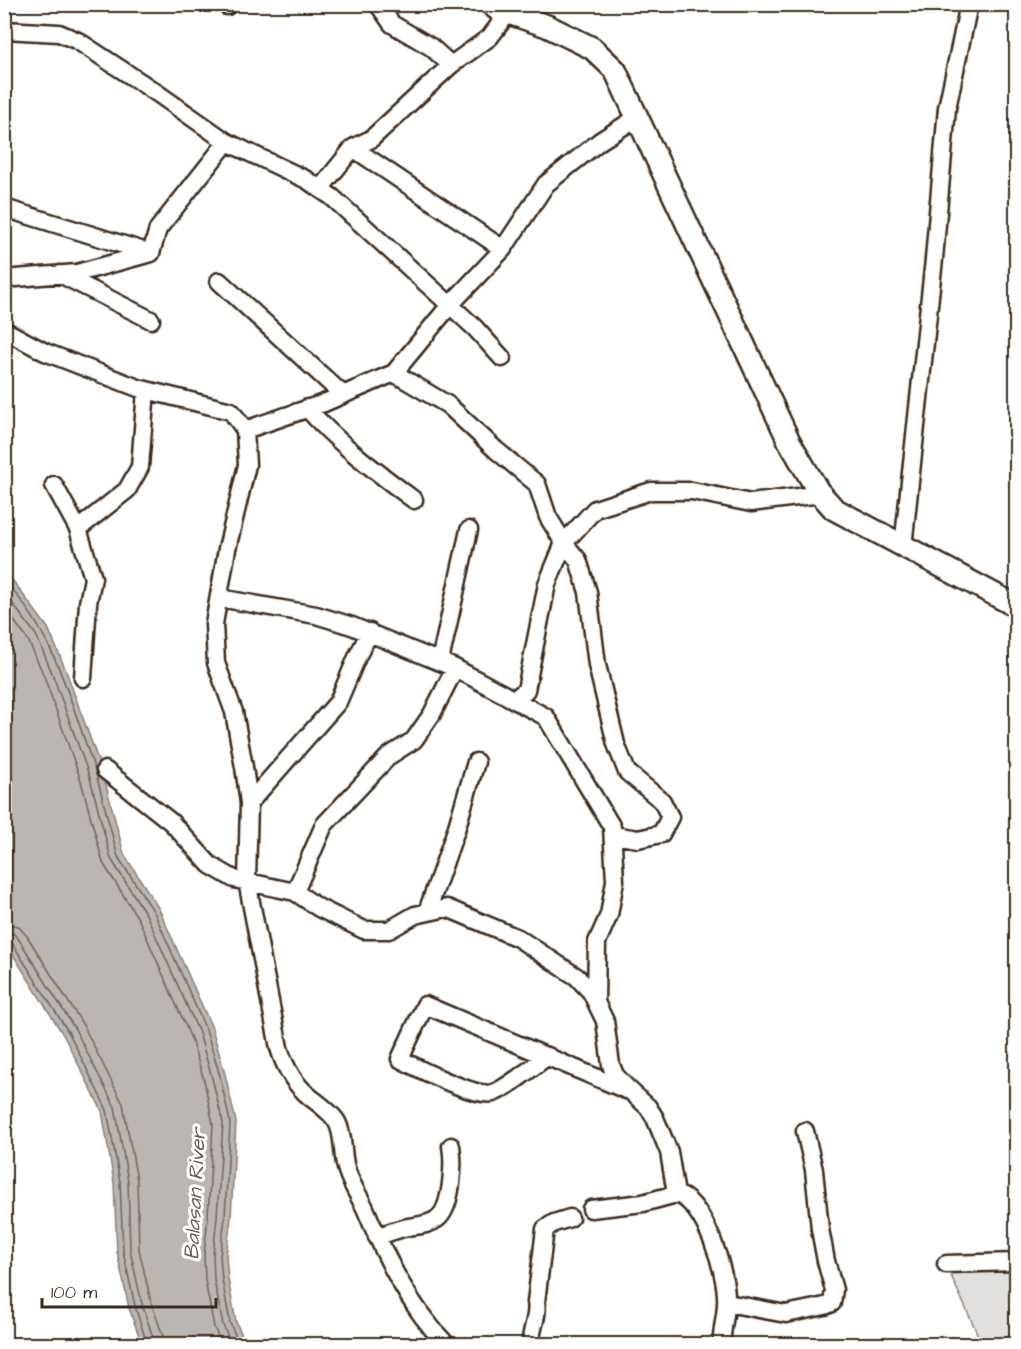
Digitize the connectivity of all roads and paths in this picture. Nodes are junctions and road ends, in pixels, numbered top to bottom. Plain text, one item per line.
1 (378, 4) edge
2 (969, 4) edge
3 (500, 9) edge
4 (4, 30) edge
5 (451, 65) junction
6 (638, 117) junction
7 (226, 142) junction
8 (353, 148) junction
9 (320, 189) junction
10 (4, 208) edge
11 (503, 249) junction
12 (150, 253) junction
13 (60, 274) junction
14 (4, 279) edge
15 (219, 281) dead end
16 (450, 304) junction
17 (151, 320) dead end
18 (4, 330) edge
19 (502, 358) dead end
20 (394, 373) junction
21 (146, 390) junction
22 (342, 394) junction
23 (307, 408) junction
24 (245, 430) junction
25 (54, 485) dead end
26 (821, 494) junction
27 (414, 500) dead end
28 (78, 529) junction
29 (469, 530) dead end
30 (564, 543) junction
31 (903, 547) junction
32 (219, 598) junction
33 (1017, 606) edge
34 (370, 632) junction
35 (447, 664) junction
36 (83, 678) dead end
37 (515, 699) junction
38 (476, 762) dead end
39 (105, 770) dead end
40 (249, 802) junction
41 (613, 835) junction
42 (247, 881) junction
43 (295, 892) junction
44 (427, 912) junction
45 (596, 1001) junction
46 (548, 1056) junction
47 (630, 1091) junction
48 (805, 1131) dead end
49 (451, 1146) dead end
50 (676, 1194) junction
51 (591, 1209) dead end
52 (570, 1218) dead end
53 (377, 1237) junction
54 (1017, 1263) edge
55 (946, 1264) dead end
56 (727, 1303) junction
57 (446, 1344) edge
58 (531, 1344) edge
59 (722, 1344) edge

1 - 5 street
2 - 31 street
3 - 5 street
3 - 6 main road
4 - 7 street
5 - 8 street
6 - 11 street
6 - 26 main road
7 - 9 street
7 - 12 street
8 - 9 street
8 - 11 street
9 - 16 street
10 - 12 street
11 - 16 street
12 - 13 street
13 - 14 street
13 - 17 street
15 - 22 street
16 - 19 street
16 - 20 street
18 - 21 street
20 - 22 street
20 - 30 street
21 - 24 street
21 - 28 street
22 - 23 street
23 - 24 street
23 - 27 street
24 - 32 street
25 - 28 street
26 - 30 street
26 - 31 main road
28 - 36 street
29 - 35 street
30 - 37 street
30 - 41 street
31 - 33 main road
32 - 34 street
32 - 40 street
34 - 35 street
34 - 40 street
35 - 37 street
35 - 43 street
37 - 41 street
38 - 44 street
39 - 42 street
40 - 42 street
41 - 45 street
42 - 43 street
42 - 53 street
43 - 44 street
44 - 45 street
45 - 47 street
46 - 46 street
46 - 47 street
47 - 50 street
48 - 56 street
49 - 53 street
50 - 51 street
50 - 56 street
52 - 58 street
53 - 57 street
54 - 55 street
56 - 59 street

